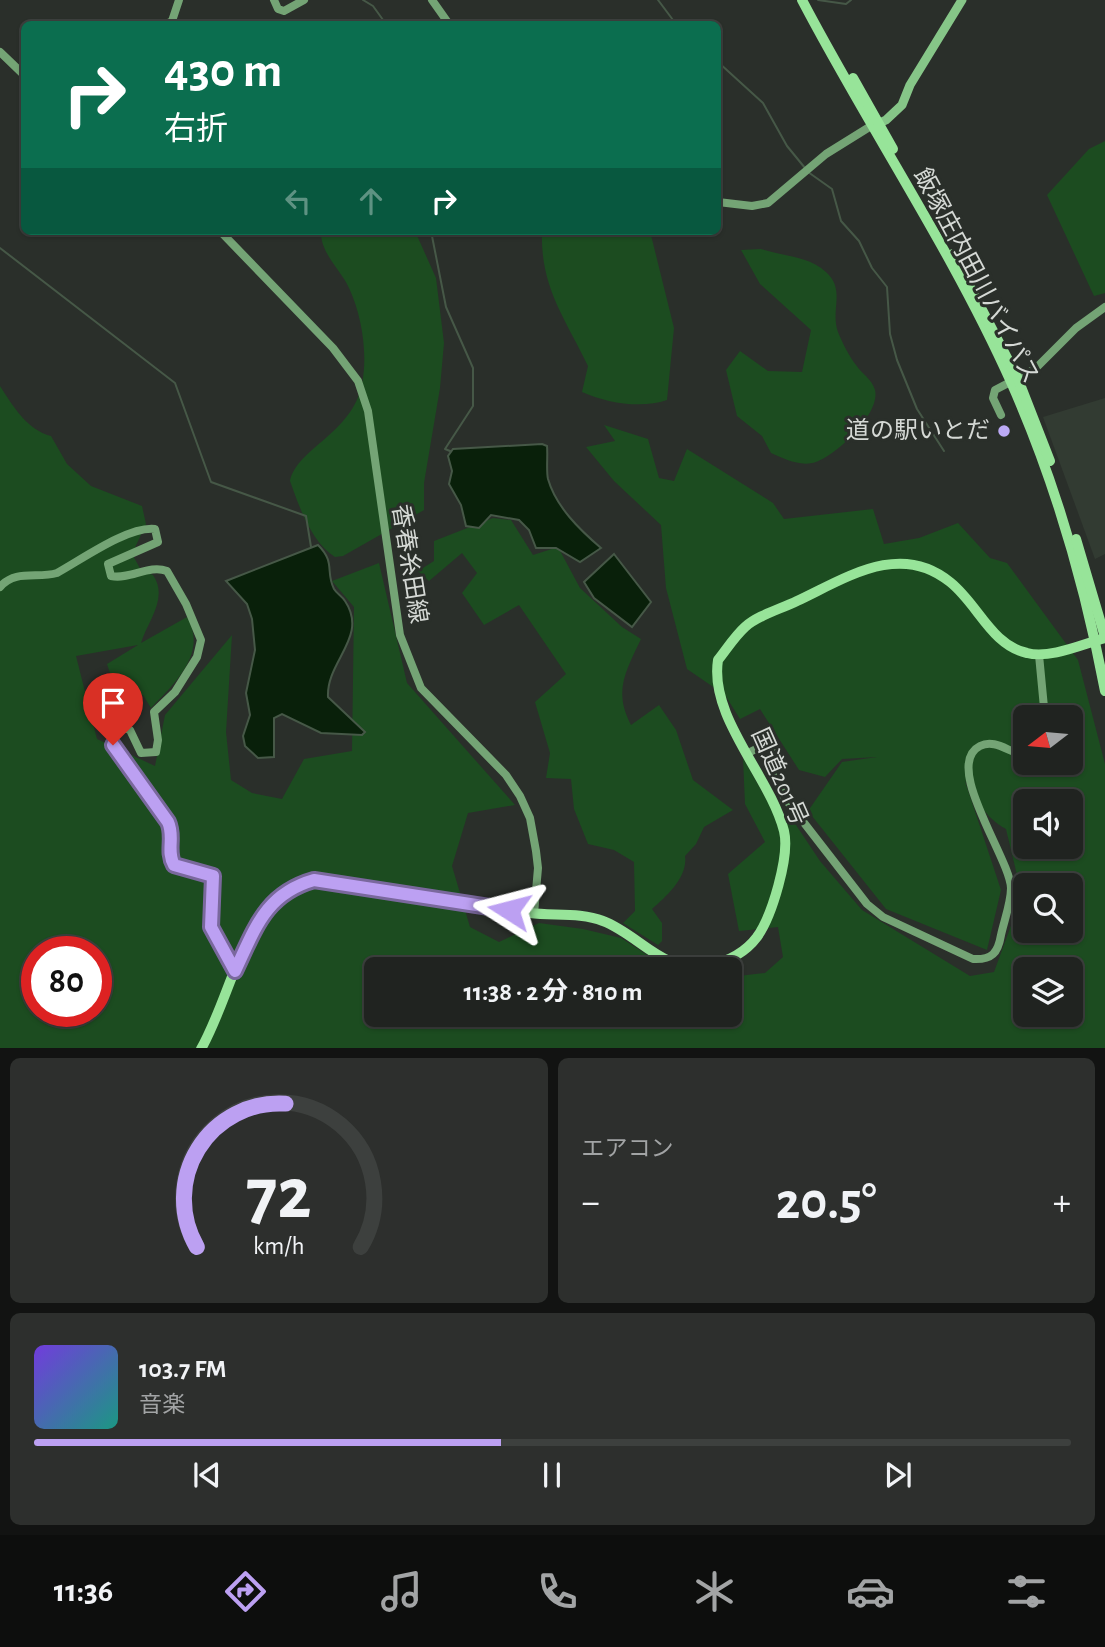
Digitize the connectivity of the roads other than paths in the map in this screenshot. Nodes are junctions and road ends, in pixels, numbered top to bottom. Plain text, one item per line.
1 (178, 0) edge
2 (274, 0) edge
3 (304, 0) edge
4 (432, 0) edge
5 (802, 0) edge
6 (808, 0) edge
7 (962, 0) edge
8 (173, 21) edge
9 (447, 21) edge
10 (0, 52) edge
11 (21, 72) edge
12 (875, 125) junction
13 (721, 202) edge
14 (224, 235) edge
15 (1105, 307) edge
16 (1014, 380) junction
17 (1001, 415) dead end
18 (0, 587) edge
19 (1102, 639) edge
20 (1039, 655) junction
21 (1105, 691) edge
22 (1044, 705) edge
23 (1013, 750) edge
24 (748, 752) junction
25 (534, 914) junction
26 (235, 971) junction
27 (201, 1048) edge

1 - 8 street
2 - 3 street
4 - 9 street
5 - 12 highway
6 - 12 highway
7 - 12 main road
10 - 11 street
12 - 13 street
12 - 16 highway, 飯塚庄内田川バイパス
14 - 25 street, 香春糸田線
15 - 16 street
16 - 17 street
16 - 19 highway, 飯塚庄内田川バイパス
18 - 26 street
19 - 20 highway
19 - 21 highway, 飯塚庄内田川バイパス
20 - 22 street
20 - 24 highway, 国道201号
23 - 24 street
24 - 25 highway, 国道201号
25 - 26 highway, 国道201号
26 - 27 highway, 国道201号

